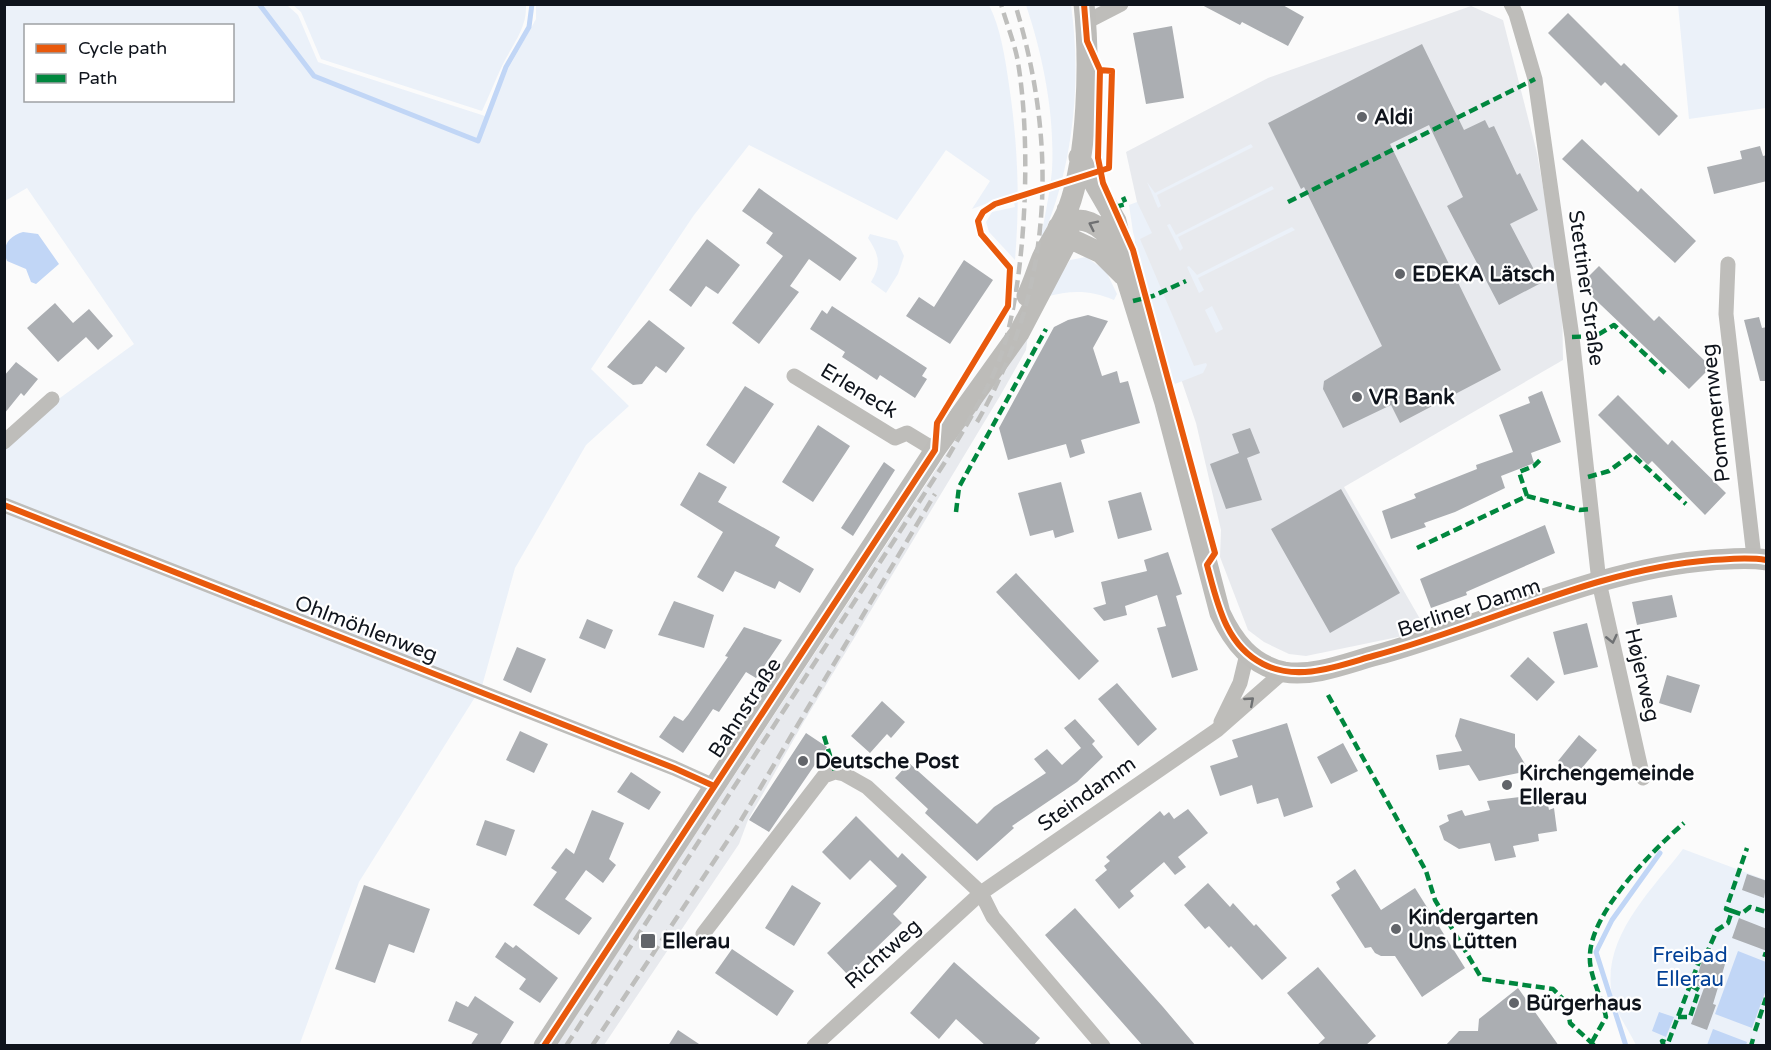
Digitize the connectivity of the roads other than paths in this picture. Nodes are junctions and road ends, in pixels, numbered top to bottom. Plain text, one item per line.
1 (1121, 4) edge
2 (1511, 4) edge
3 (1085, 13) edge
4 (1080, 156) junction
5 (1066, 224) junction
6 (1728, 264) dead end
7 (1128, 280) junction
8 (794, 376) dead end
9 (52, 399) dead end
10 (4, 442) edge
11 (935, 450) junction
12 (4, 505) edge
13 (1760, 559) edge
14 (1599, 582) junction
15 (1247, 654) junction
16 (1284, 672) junction
17 (1217, 730) junction
18 (1643, 778) dead end
19 (714, 786) junction
20 (981, 893) junction
21 (703, 934) dead end
22 (544, 1046) edge
23 (814, 1046) edge
24 (1103, 1046) edge

1 - 3 street
2 - 14 street, Stettiner Straße
3 - 4 main road, Bahnstraße
4 - 5 main road, Bahnstraße
4 - 7 main road
5 - 7 main road, Berliner Damm
5 - 11 main road, Bahnstraße
6 - 13 street, Pommernweg
7 - 15 main road, Berliner Damm
8 - 11 street, Erleneck
9 - 10 street
11 - 19 main road, Bahnstraße
12 - 19 street, Ohlmöhlenweg
13 - 14 main road, Berliner Damm
14 - 16 main road, Berliner Damm
14 -> 18 street, Højerweg
15 - 16 main road, Berliner Damm
15 - 17 street, Steindamm
17 -> 16 street, Steindamm
17 - 20 street, Steindamm
19 - 22 main road, Bahnstraße
20 - 21 street
20 - 23 street, Richtweg
20 - 24 street

